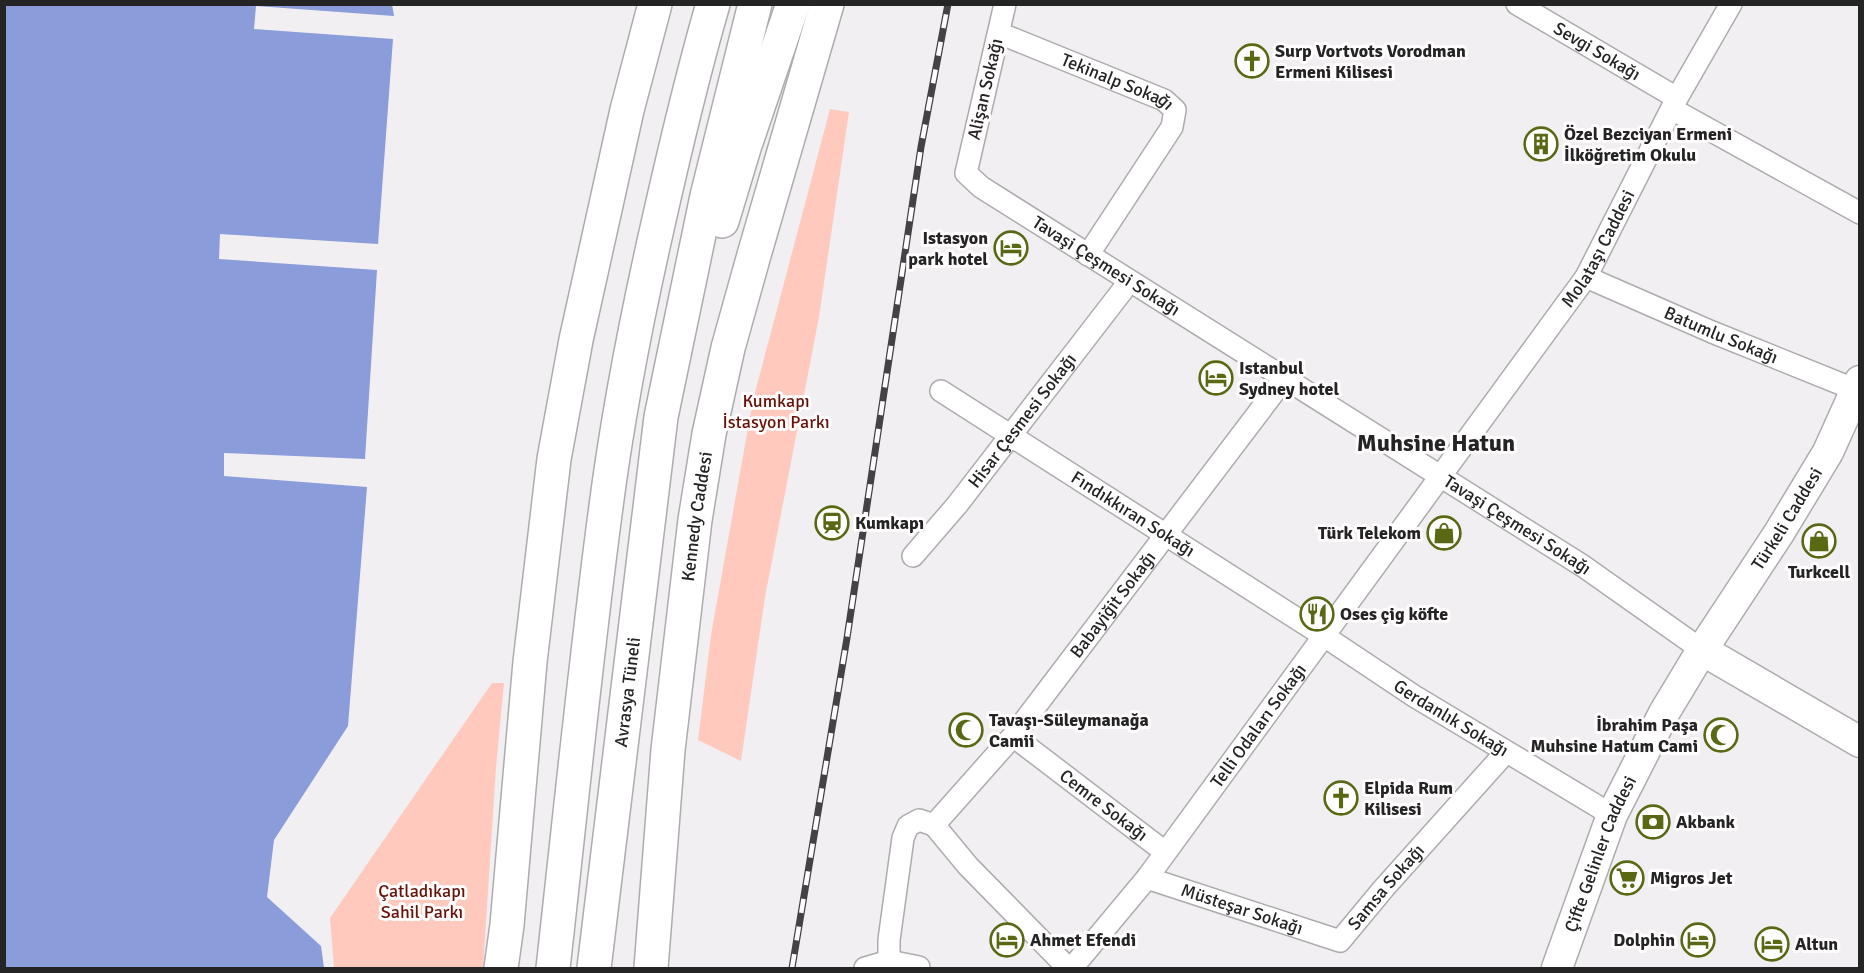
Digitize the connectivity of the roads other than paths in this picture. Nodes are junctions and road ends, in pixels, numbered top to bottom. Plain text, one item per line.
1 (655, 4) edge
2 (713, 4) edge
3 (755, 4) edge
4 (794, 4) edge
5 (827, 4) edge
6 (1005, 4) edge
7 (1517, 4) edge
8 (1731, 4) edge
9 (999, 33) junction
10 (1675, 103) junction
11 (966, 173) joint
12 (1860, 213) edge
13 (1088, 255) junction
14 (1586, 277) junction
15 (1129, 282) junction
16 (1284, 379) junction
17 (1858, 385) edge
18 (941, 391) dead end
19 (661, 417) junction
20 (1010, 436) junction
21 (1440, 477) junction
22 (1165, 535) junction
23 (913, 556) dead end
24 (1324, 636) junction
25 (1702, 650) junction
26 (1013, 736) junction
27 (1860, 742) edge
28 (1506, 752) junction
29 (1612, 814) junction
30 (934, 825) junction
31 (1165, 852) junction
32 (1147, 878) junction
33 (1340, 941) joint
34 (889, 961) junction
35 (919, 968) edge
36 (501, 969) edge
37 (553, 969) edge
38 (594, 969) edge
39 (651, 969) edge
40 (866, 969) edge
41 (1070, 969) edge
42 (1557, 969) edge

1 - 36 main road
2 - 37 main road
3 - 19 main road
4 - 19 main road
5 - 39 main road, Kennedy Caddesi
6 - 9 street, Alişan Sokağı
7 - 10 street, Sevgi Sokağı
8 - 10 street, Molataşı Caddesi
9 - 11 street, Alişan Sokağı
9 - 13 street, Tekinalp Sokağı
10 - 12 street, Sevgi Sokağı
10 - 14 street, Molataşı Caddesi
11 - 13 street, Tavaşi Çeşmesi Sokağı
13 - 15 street, Tavaşi Çeşmesi Sokağı
14 - 17 street, Batumlu Sokağı
14 - 21 street, Molataşı Caddesi
15 - 16 street, Tavaşi Çeşmesi Sokağı
15 - 20 street, Hisar Çesmesi Sokağı
16 - 21 street, Tavaşi Çeşmesi Sokağı
16 - 22 street, Babayiğit Sokağı
17 - 25 main road, Türkeli Caddesi
18 - 20 street, Fındıkkıran Sokağı
19 - 38 main road, Avrasya Tüneli
20 - 22 street, Fındıkkıran Sokağı
20 - 23 street, Hisar Çesmesi Sokağı
21 - 24 street, Telli Odaları Sokağı
21 - 25 street, Tavaşi Çeşmesi Sokağı
22 - 24 street, Fındıkkıran Sokağı
22 - 26 street, Babayiğit Sokağı
24 - 28 street, Gerdanlık Sokağı
24 - 31 street, Telli Odaları Sokağı
25 - 27 main road
25 - 29 main road, Çifte Gelinler Caddesi
26 - 30 street, Babayiğit Sokağı
26 - 31 street, Cemre Sokağı
28 - 29 street, Gerdanlık Sokağı
28 - 33 street, Samsa Sokağı
29 - 42 main road, Çifte Gelinler Caddesi
30 - 34 street
30 - 41 street
31 - 32 street, Telli Odaları Sokağı
32 - 33 street, Müsteşar Sokağı
32 - 41 street, Telli Odaları Sokağı
34 - 35 street
34 - 40 street

